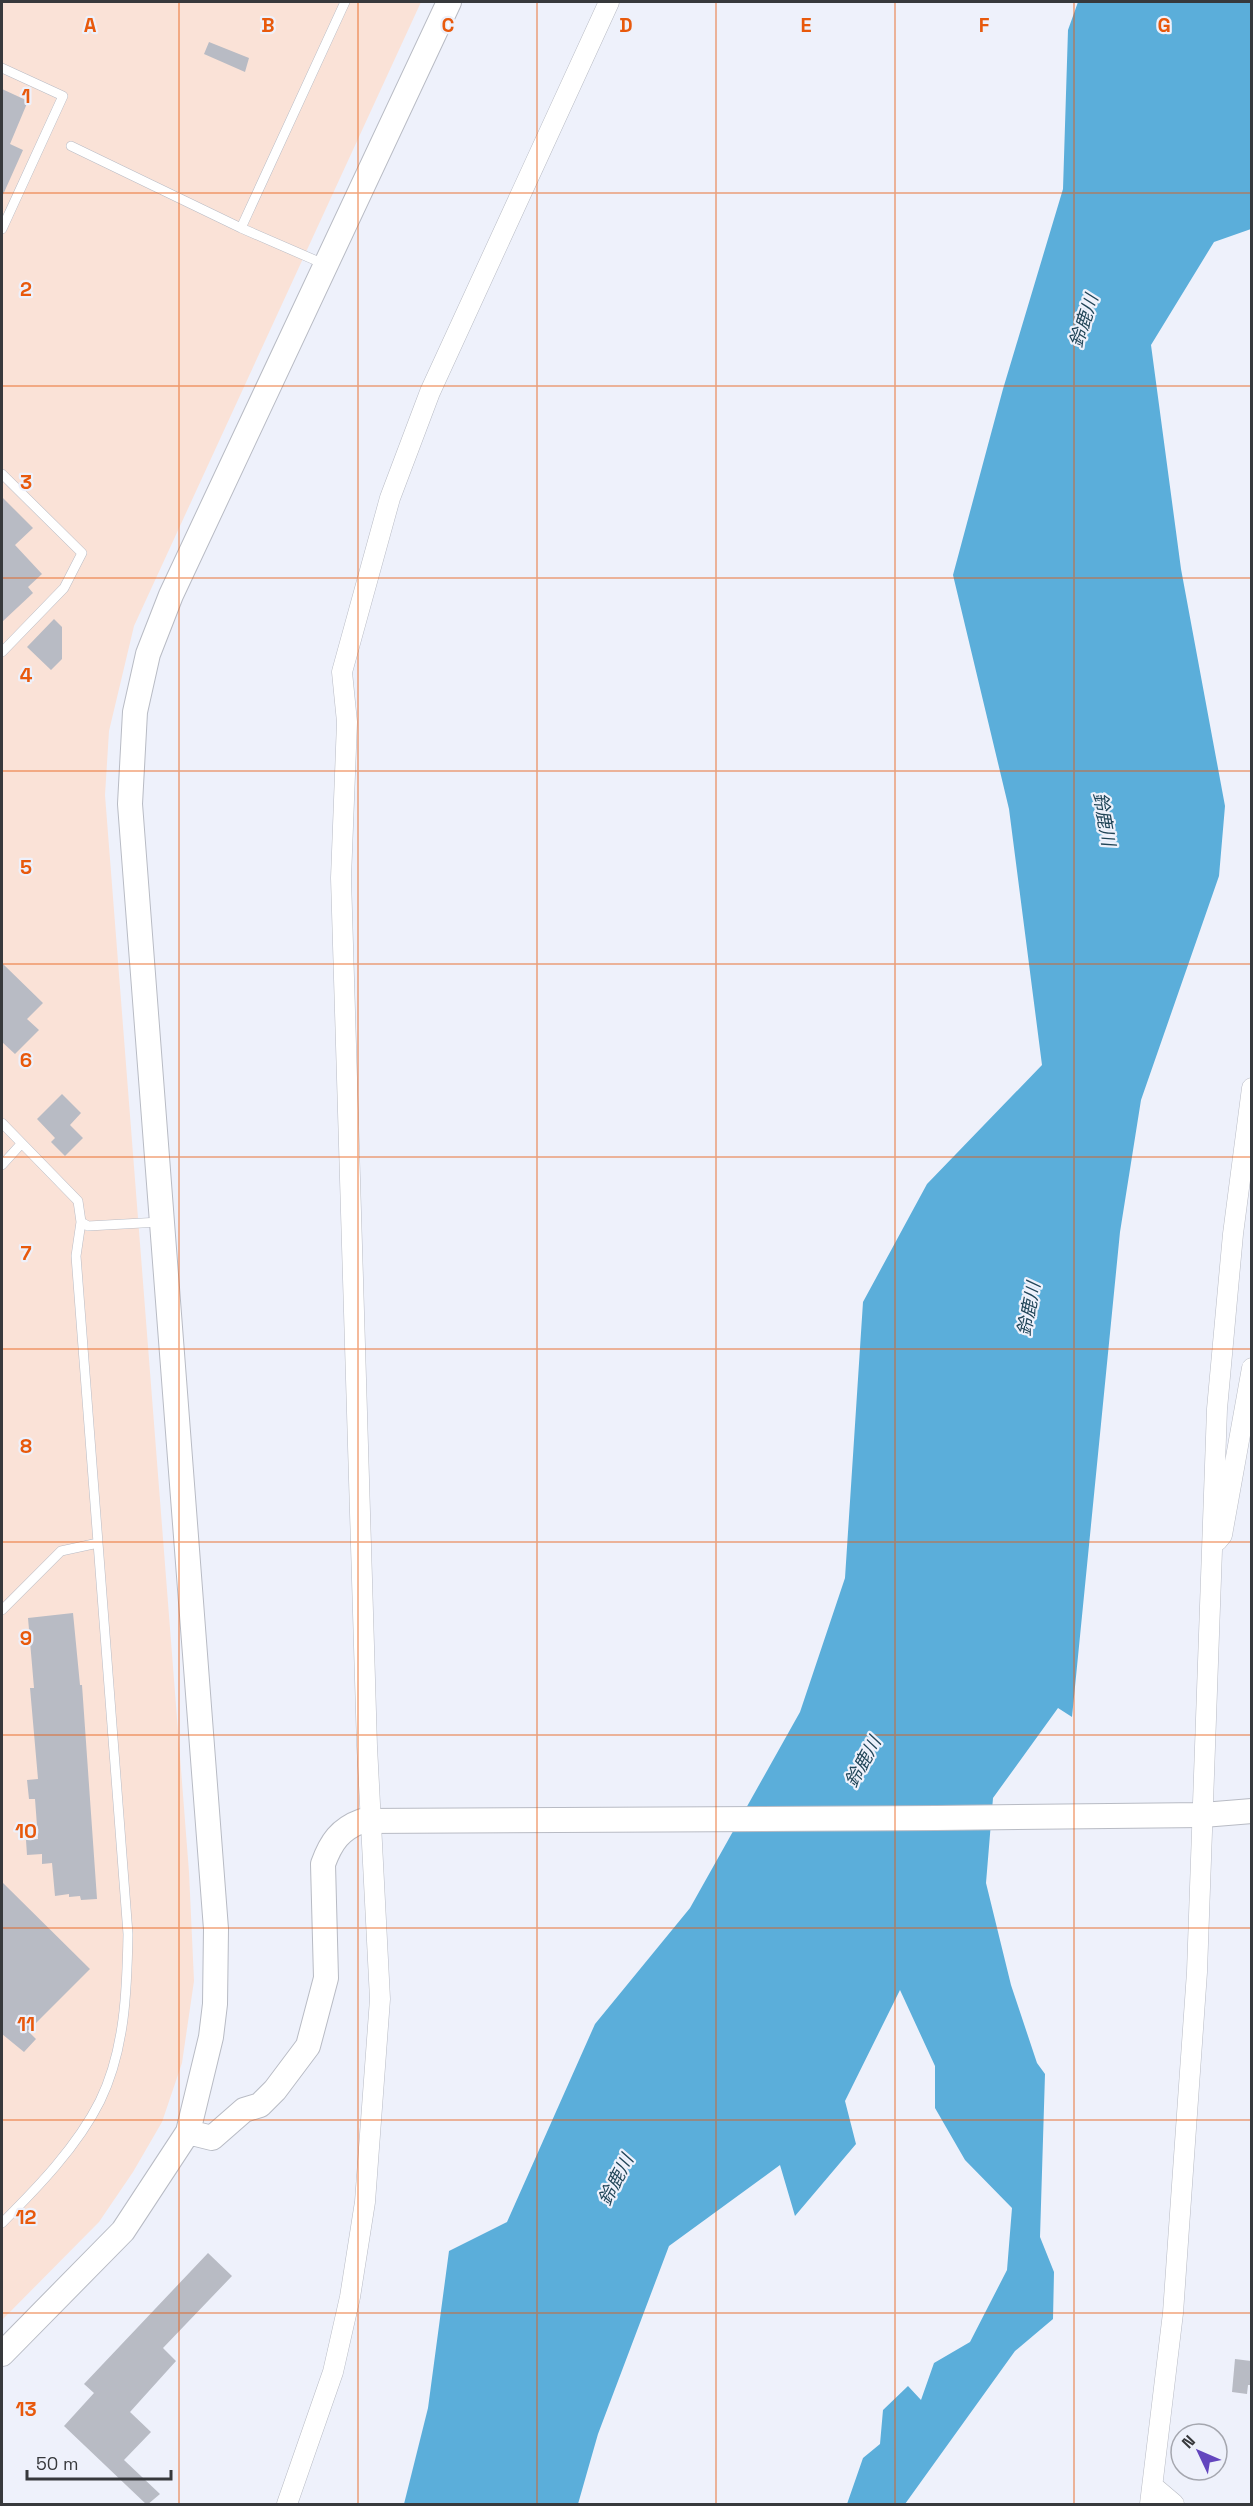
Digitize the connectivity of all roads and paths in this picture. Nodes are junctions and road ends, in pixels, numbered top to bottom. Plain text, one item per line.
1 (345, 2) edge
2 (449, 2) edge
3 (609, 2) edge
4 (2, 68) edge
5 (71, 146) dead end
6 (241, 228) junction
7 (2, 229) edge
8 (316, 260) junction
9 (2, 474) edge
10 (2, 652) edge
11 (1251, 1088) edge
12 (2, 1123) edge
13 (21, 1144) junction
14 (2, 1165) edge
15 (152, 1222) junction
16 (85, 1224) junction
17 (1251, 1368) edge
18 (98, 1543) junction
19 (1211, 1548) junction
20 (2, 1611) edge
21 (1251, 1811) edge
22 (1194, 1814) junction
23 (377, 1820) junction
24 (188, 2132) junction
25 (2, 2223) edge
26 (2, 2354) edge
27 (1152, 2496) edge
28 (287, 2505) edge
29 (1174, 2505) edge

1 - 6 lane
2 - 8 street
3 - 23 street
4 - 7 lane
5 - 6 lane
6 - 8 lane
8 - 15 street
9 - 10 lane
11 - 19 street
12 - 13 lane
13 - 14 lane
13 - 16 lane
15 - 16 lane
15 - 24 street
16 - 18 lane
17 - 19 street
18 - 20 lane
18 - 25 lane
19 - 22 street
21 - 22 street
22 - 23 street
22 - 27 street
23 - 24 street
23 - 28 street
24 - 26 street
27 - 29 street

